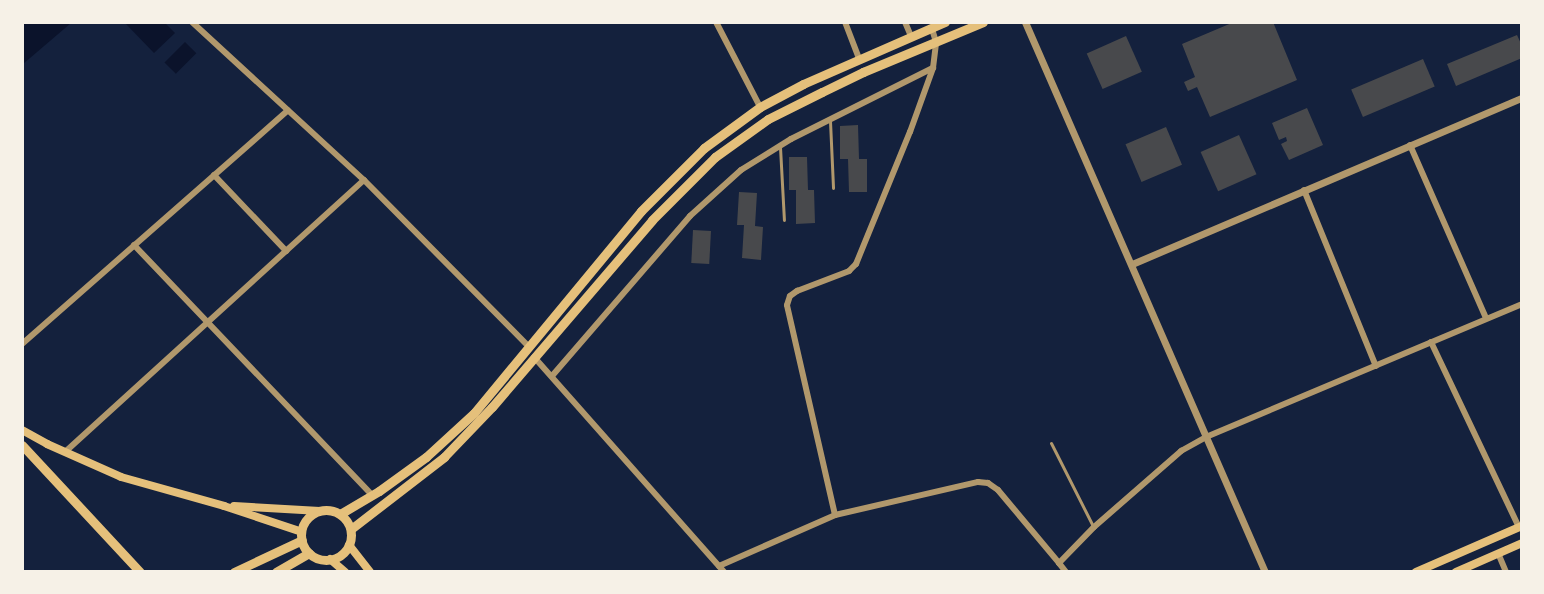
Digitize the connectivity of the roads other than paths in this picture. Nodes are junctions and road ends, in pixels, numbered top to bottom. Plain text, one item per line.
1 (192, 22) edge
2 (716, 22) edge
3 (845, 22) edge
4 (905, 22) edge
5 (945, 22) edge
6 (983, 22) edge
7 (1024, 22) edge
8 (932, 29) junction
9 (911, 36) junction
10 (936, 42) junction
11 (859, 58) junction
12 (933, 68) junction
13 (1521, 98) edge
14 (760, 107) junction
15 (288, 110) junction
16 (830, 119) junction
17 (780, 145) junction
18 (1410, 145) junction
19 (214, 175) junction
20 (364, 180) junction
21 (833, 188) dead end
22 (1304, 190) junction
23 (784, 220) dead end
24 (134, 246) junction
25 (286, 251) junction
26 (1132, 264) junction
27 (1521, 304) edge
28 (1486, 318) junction
29 (207, 323) junction
30 (1431, 342) junction
31 (22, 344) edge
32 (529, 347) junction
33 (534, 357) junction
34 (1376, 366) junction
35 (552, 376) junction
36 (22, 430) edge
37 (1206, 437) junction
38 (1051, 443) dead end
39 (22, 444) edge
40 (65, 452) junction
41 (372, 495) junction
42 (224, 506) junction
43 (320, 511) junction
44 (340, 514) junction
45 (835, 515) junction
46 (1094, 527) junction
47 (1520, 527) edge
48 (351, 529) junction
49 (302, 536) junction
50 (1521, 543) edge
51 (349, 546) junction
52 (309, 553) junction
53 (1498, 554) junction
54 (330, 559) junction
55 (1059, 563) junction
56 (722, 569) edge
57 (140, 572) edge
58 (234, 572) edge
59 (276, 572) edge
60 (345, 572) edge
61 (370, 572) edge
62 (1066, 572) edge
63 (1266, 572) edge
64 (1416, 572) edge
65 (1456, 572) edge
66 (1506, 572) edge

1 - 15 street
2 - 14 street
3 - 11 street
4 - 9 street
5 - 8 main road
6 - 10 main road
7 - 26 street
8 - 9 main road
8 - 10 street
9 - 11 main road
10 - 12 street
10 - 33 main road
11 - 14 main road
12 - 16 street
12 - 45 street
13 - 18 street
14 - 32 main road
15 - 19 street
15 - 20 street
16 - 17 street
16 - 21 lane
17 - 23 lane
17 - 35 street
18 - 22 street
18 - 28 street
19 - 24 street
19 - 25 street
20 - 25 street
20 - 32 street
22 - 26 street
22 - 34 street
24 - 29 street
24 - 31 street
25 - 29 street
26 - 37 street
27 - 28 street
28 - 30 street
29 - 40 street
29 - 41 street
30 - 34 street
30 - 47 street
32 - 41 main road
33 - 35 street
33 - 48 main road
34 - 37 street
35 - 56 street
36 - 40 main road
37 - 46 street
37 - 63 street
38 - 46 lane
39 - 57 main road
40 - 42 main road
41 - 44 main road
42 - 43 main road
42 - 49 main road
43 - 44 main road
43 - 49 main road
44 - 48 main road
45 - 55 street
45 - 56 street
46 - 55 street
47 - 64 main road
48 - 51 main road
49 - 52 main road
49 - 58 main road
50 - 53 main road
51 - 54 main road
51 - 61 main road
52 - 54 main road
52 - 59 main road
53 - 65 main road
53 - 66 street
54 - 60 main road
55 - 62 street

